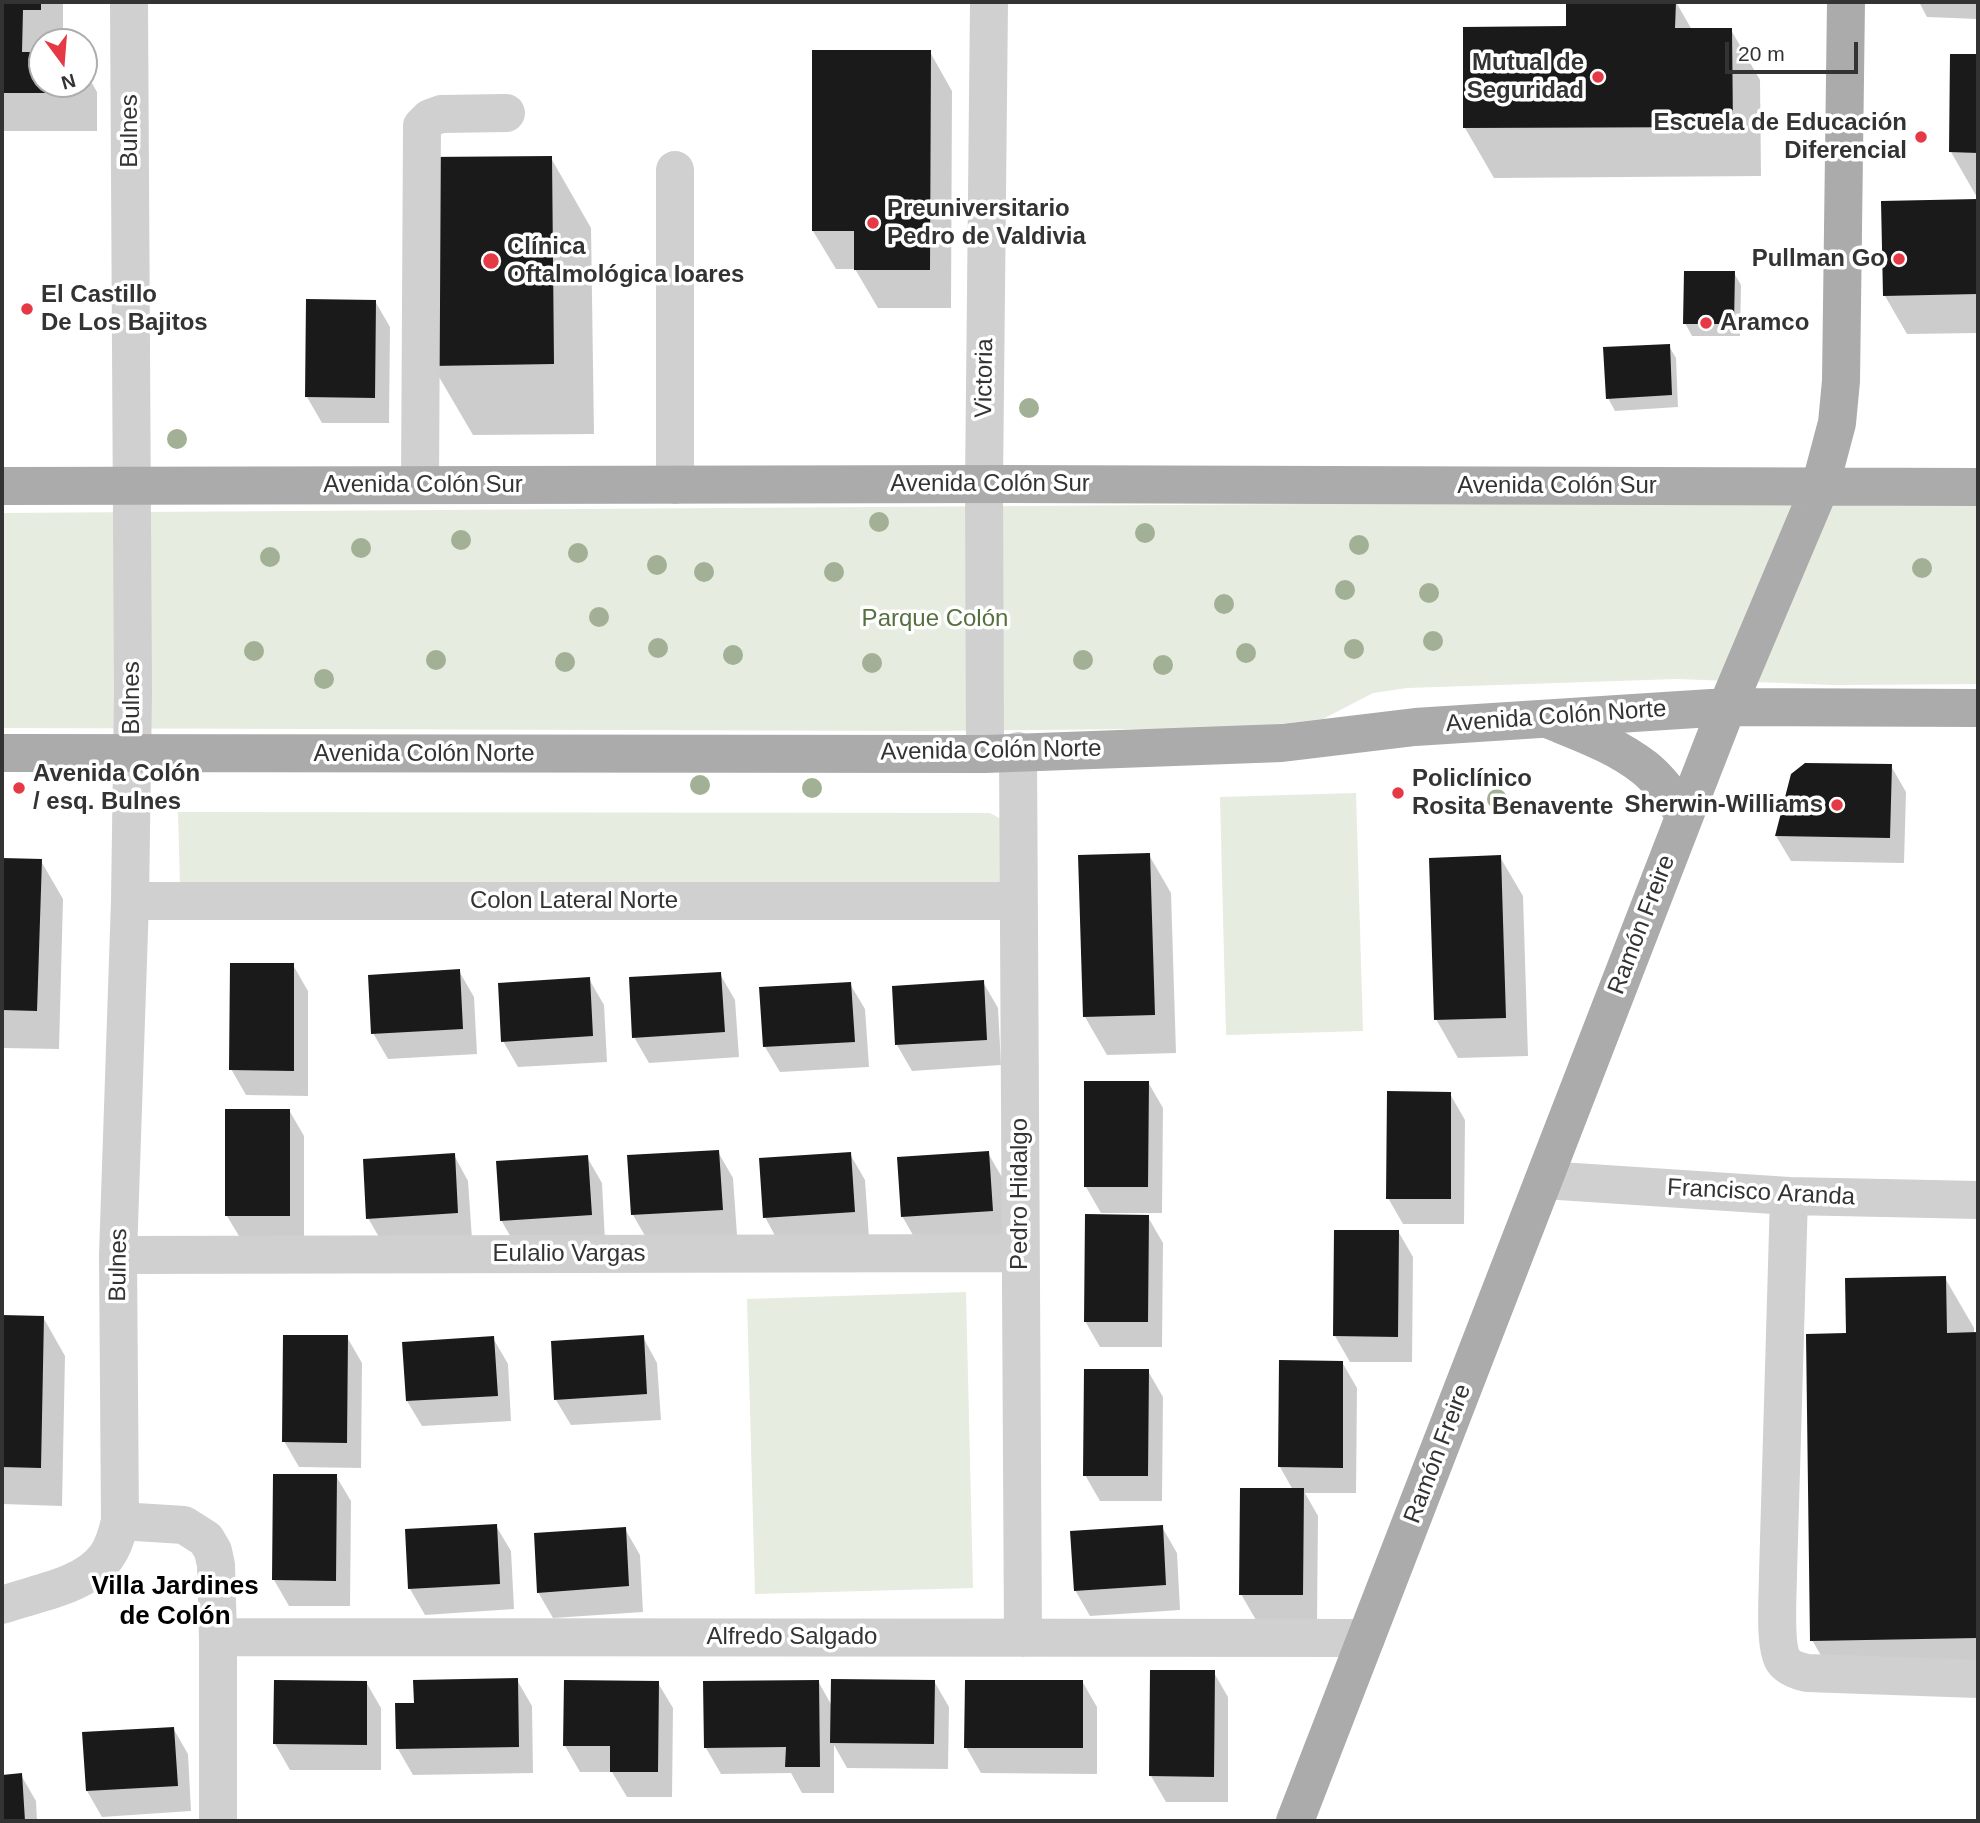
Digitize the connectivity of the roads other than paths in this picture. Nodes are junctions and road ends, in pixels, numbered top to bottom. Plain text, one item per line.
1 (129, 2) edge
2 (989, 2) edge
3 (1846, 2) edge
4 (506, 113) dead end
5 (675, 170) dead end
6 (984, 484) junction
7 (420, 485) junction
8 (675, 485) junction
9 (2, 486) edge
10 (132, 486) junction
11 (1820, 487) junction
12 (1978, 487) edge
13 (1727, 707) junction
14 (1978, 708) edge
15 (1542, 717) junction
16 (1001, 752) junction
17 (2, 753) edge
18 (132, 754) junction
19 (1685, 814) junction
20 (130, 901) junction
21 (1018, 901) junction
22 (1544, 1180) junction
23 (1789, 1196) junction
24 (1978, 1200) edge
25 (1020, 1253) junction
26 (118, 1255) junction
27 (120, 1521) junction
28 (5, 1598) edge
29 (218, 1637) junction
30 (1023, 1637) junction
31 (1366, 1638) junction
32 (1978, 1679) edge
33 (218, 1821) edge
34 (1295, 1821) edge

1 - 10 street, Bulnes
2 - 6 street, Victoria
3 - 11 main road, Ramón Freire
4 - 7 street
5 - 8 street
6 - 8 main road, Avenida Colón Sur
6 - 11 main road, Avenida Colón Sur
6 - 16 street, Victoria
7 - 8 main road, Avenida Colón Sur
7 - 10 main road, Avenida Colón Sur
9 - 10 main road, Avenida Colón Sur
10 - 18 street, Bulnes
11 - 12 main road, Avenida Colón Sur
11 - 13 main road, Ramón Freire
13 - 14 main road, Avenida Colón Norte
13 - 15 main road, Avenida Colón Norte
13 - 19 main road, Ramón Freire
15 - 16 main road, Avenida Colón Norte
15 - 19 main road
16 - 18 main road, Avenida Colón Norte
16 - 21 street, Pedro Hidalgo
17 - 18 main road, Avenida Colón Norte
18 - 20 street, Bulnes
19 - 22 main road, Ramón Freire
20 - 21 street, Colon Lateral Norte
20 - 26 street, Bulnes
21 - 25 street, Pedro Hidalgo
22 - 23 street, Francisco Aranda
22 - 31 main road, Ramón Freire
23 - 24 street, Francisco Aranda
23 - 32 street
25 - 26 street, Eulalio Vargas
25 - 30 street, Pedro Hidalgo
26 - 27 street, Bulnes
27 - 28 street, Bulnes
27 - 29 street
29 - 30 street, Alfredo Salgado
29 - 33 street
30 - 31 street, Alfredo Salgado
31 - 34 main road, Ramón Freire

